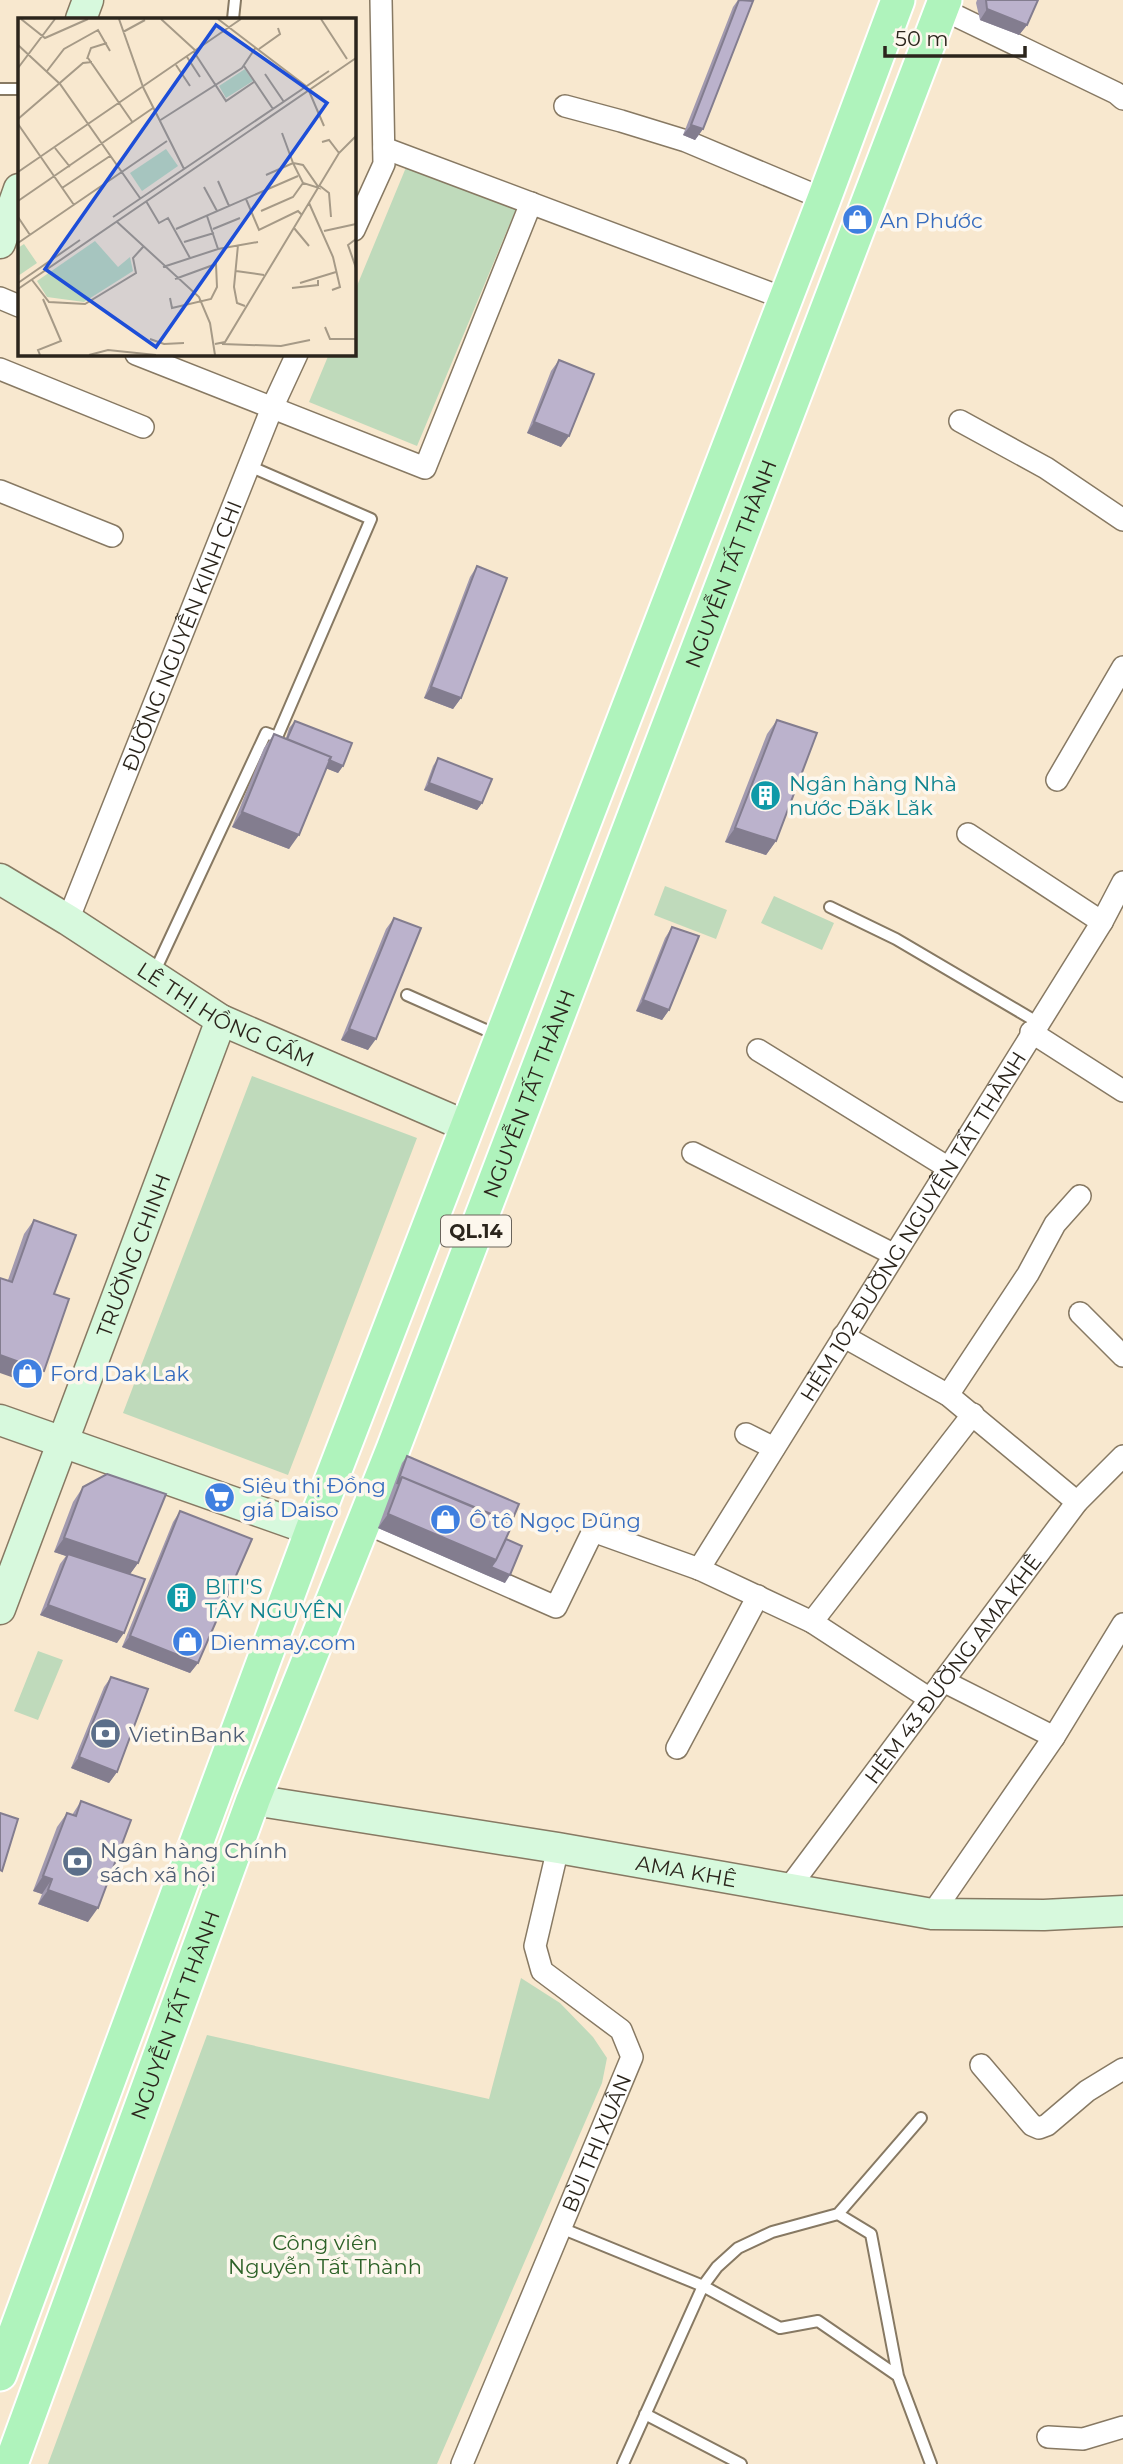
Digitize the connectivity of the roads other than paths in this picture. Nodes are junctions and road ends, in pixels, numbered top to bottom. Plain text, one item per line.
1 (88, 0) edge
2 (235, 0) edge
3 (381, 0) edge
4 (898, 0) edge
5 (936, 3) edge
6 (81, 18) edge
7 (233, 18) edge
8 (0, 89) edge
9 (18, 89) edge
10 (1123, 99) edge
11 (565, 106) dead end
12 (384, 148) junction
13 (18, 192) edge
14 (824, 199) junction
15 (531, 203) junction
16 (355, 228) edge
17 (0, 243) edge
18 (0, 298) edge
19 (786, 299) junction
20 (18, 306) edge
21 (139, 355) edge
22 (297, 355) edge
23 (0, 369) edge
24 (272, 408) junction
25 (960, 421) dead end
26 (143, 427) dead end
27 (249, 466) junction
28 (0, 491) edge
29 (1123, 520) edge
30 (112, 536) dead end
31 (1123, 667) edge
32 (1057, 780) dead end
33 (968, 834) dead end
34 (0, 879) edge
35 (1123, 882) edge
36 (830, 907) dead end
37 (68, 920) junction
38 (1102, 922) junction
39 (153, 975) junction
40 (407, 995) dead end
41 (221, 1020) junction
42 (1034, 1027) junction
43 (501, 1036) junction
44 (758, 1050) dead end
45 (1123, 1091) edge
46 (466, 1126) junction
47 (693, 1153) dead end
48 (947, 1167) junction
49 (1080, 1196) dead end
50 (893, 1254) junction
51 (1080, 1313) dead end
52 (843, 1336) junction
53 (1123, 1356) edge
54 (948, 1395) junction
55 (973, 1414) junction
56 (0, 1420) edge
57 (746, 1434) dead end
58 (64, 1442) junction
59 (774, 1448) junction
60 (1123, 1456) edge
61 (1077, 1502) junction
62 (363, 1522) junction
63 (312, 1530) junction
64 (699, 1569) junction
65 (758, 1596) junction
66 (0, 1609) edge
67 (812, 1622) junction
68 (1123, 1624) edge
69 (943, 1681) junction
70 (930, 1699) junction
71 (1054, 1737) junction
72 (677, 1748) dead end
73 (217, 1787) junction
74 (253, 1800) junction
75 (558, 1848) junction
76 (788, 1889) junction
77 (1123, 1911) edge
78 (932, 1914) junction
79 (981, 2064) dead end
80 (1123, 2069) edge
81 (921, 2118) dead end
82 (838, 2214) junction
83 (561, 2228) junction
84 (703, 2286) junction
85 (0, 2374) edge
86 (898, 2376) junction
87 (645, 2414) junction
88 (1123, 2427) edge
89 (1048, 2437) dead end
90 (11, 2464) edge
91 (462, 2464) edge
92 (623, 2464) edge
93 (741, 2464) edge
94 (931, 2464) edge

1 - 6 street
2 - 7 lane
3 - 12 street
4 - 14 main road, NGUYỄN TẤT THÀNH / QL.14
5 - 10 street
5 - 62 main road, NGUYỄN TẤT THÀNH / QL.14
8 - 9 lane
11 - 14 street
12 - 15 street
12 - 16 street
13 - 17 street
14 - 19 main road, NGUYỄN TẤT THÀNH / QL.14
15 - 19 street
15 - 24 street
18 - 20 street
19 - 43 main road, NGUYỄN TẤT THÀNH / QL.14
21 - 24 street
22 - 24 street, ĐƯỜNG NGUYỄN KINH CHI
23 - 26 street
24 - 27 street, ĐƯỜNG NGUYỄN KINH CHI
25 - 29 street
27 - 37 street, ĐƯỜNG NGUYỄN KINH CHI
27 - 39 lane
28 - 30 street
31 - 32 street
33 - 38 street
34 - 37 street, LÊ THỊ HỒNG GẤM
35 - 38 street, HẺM 102 ĐƯỜNG NGUYỄN TẤT THÀNH
36 - 42 lane
37 - 39 street, LÊ THỊ HỒNG GẤM
38 - 42 street, HẺM 102 ĐƯỜNG NGUYỄN TẤT THÀNH
39 - 41 street, LÊ THỊ HỒNG GẤM
40 - 43 lane
41 - 46 street, LÊ THỊ HỒNG GẤM
41 - 58 street, TRƯỜNG CHINH
42 - 45 street
42 - 48 street, HẺM 102 ĐƯỜNG NGUYỄN TẤT THÀNH
43 - 46 main road, NGUYỄN TẤT THÀNH / QL.14
44 - 48 street
46 - 63 main road, NGUYỄN TẤT THÀNH / QL.14
47 - 50 street
48 - 50 street, HẺM 102 ĐƯỜNG NGUYỄN TẤT THÀNH
49 - 54 street
50 - 52 street, HẺM 102 ĐƯỜNG NGUYỄN TẤT THÀNH
51 - 53 street
52 - 54 street
52 - 59 street, HẺM 102 ĐƯỜNG NGUYỄN TẤT THÀNH
54 - 55 street
55 - 61 street
55 - 67 street
56 - 58 street
57 - 59 street
58 - 63 street
58 - 66 street, TRƯỜNG CHINH
59 - 64 street, HẺM 102 ĐƯỜNG NGUYỄN TẤT THÀNH
60 - 61 street, HẺM 43 ĐƯỜNG AMA KHÊ
61 - 69 street, HẺM 43 ĐƯỜNG AMA KHÊ
62 - 64 street
62 - 74 main road, NGUYỄN TẤT THÀNH / QL.14
63 - 73 main road, NGUYỄN TẤT THÀNH / QL.14
64 - 65 street
65 - 67 street
65 - 72 street
67 - 70 street
68 - 71 street
69 - 70 street, HẺM 43 ĐƯỜNG AMA KHÊ
69 - 71 street
70 - 76 street, HẺM 43 ĐƯỜNG AMA KHÊ
71 - 78 street
73 - 74 main road
73 - 85 main road, NGUYỄN TẤT THÀNH / QL.14
74 - 75 street, AMA KHÊ
74 - 90 main road, NGUYỄN TẤT THÀNH / QL.14
75 - 76 street, AMA KHÊ
75 - 83 street, BÙI THỊ XUÂN
76 - 78 street, AMA KHÊ
77 - 78 street, AMA KHÊ
79 - 80 street
81 - 82 lane
82 - 84 lane
82 - 86 lane
83 - 84 lane
83 - 91 street, BÙI THỊ XUÂN
84 - 86 lane
84 - 87 lane
86 - 94 lane
87 - 92 lane
87 - 93 lane
88 - 89 street

